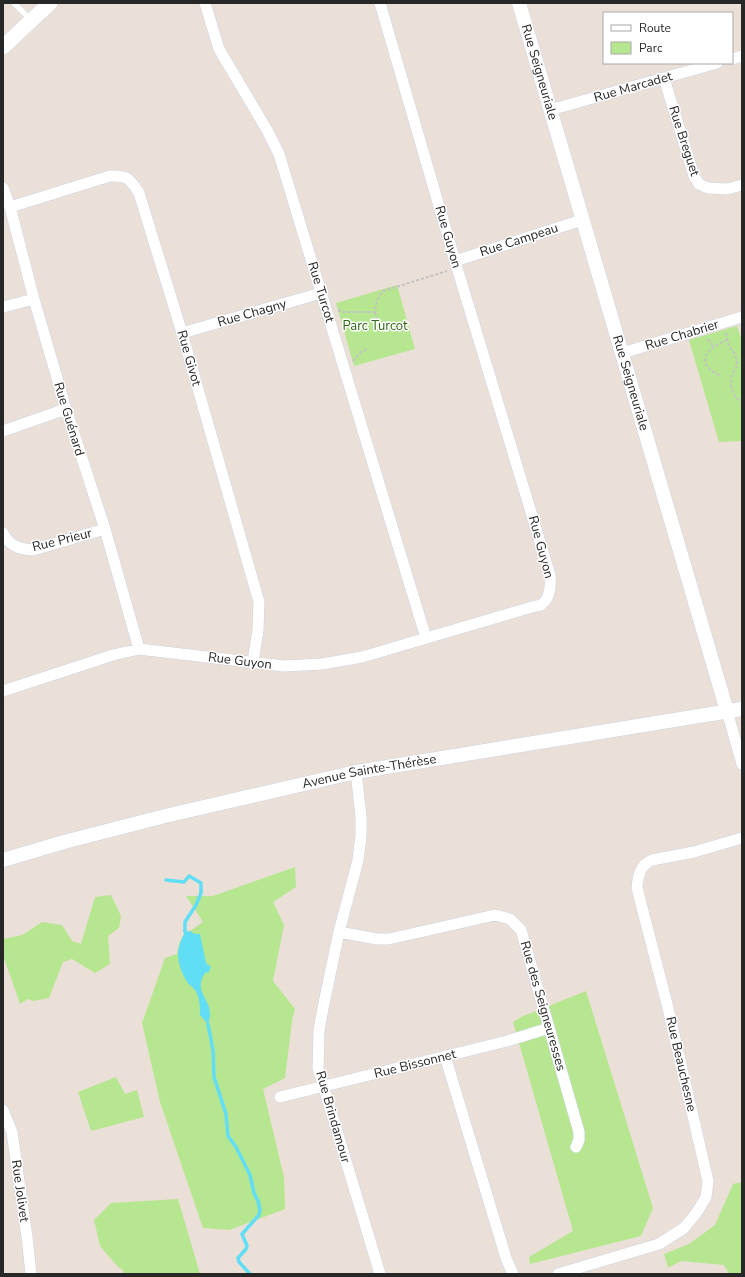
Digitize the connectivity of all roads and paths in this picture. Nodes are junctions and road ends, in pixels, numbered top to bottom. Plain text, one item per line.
1 (14, 3) edge
2 (50, 3) edge
3 (205, 3) edge
4 (380, 3) edge
5 (519, 3) edge
6 (32, 20) junction
7 (3, 47) edge
8 (713, 64) edge
9 (664, 78) junction
10 (550, 110) junction
11 (742, 185) edge
12 (3, 188) edge
13 (10, 207) junction
14 (582, 220) junction
15 (456, 264) junction
16 (323, 298) junction
17 (34, 299) junction
18 (3, 307) edge
19 (375, 312) junction
20 (742, 317) edge
21 (377, 319) dead end
22 (723, 322) junction
23 (182, 333) junction
24 (728, 340) junction
25 (367, 349) dead end
26 (622, 353) junction
27 (345, 371) junction
28 (719, 375) dead end
29 (742, 402) edge
30 (66, 409) junction
31 (3, 430) edge
32 (104, 529) junction
33 (3, 533) edge
34 (426, 638) junction
35 (139, 649) junction
36 (253, 662) junction
37 (3, 690) edge
38 (742, 709) edge
39 (727, 712) junction
40 (742, 764) edge
41 (356, 772) junction
42 (742, 838) edge
43 (3, 860) edge
44 (339, 932) junction
45 (550, 1028) junction
46 (445, 1056) junction
47 (323, 1086) junction
48 (280, 1097) dead end
49 (3, 1110) edge
50 (576, 1147) dead end
51 (31, 1274) edge
52 (380, 1274) edge
53 (513, 1274) edge
54 (558, 1274) edge

1 - 6 lane
2 - 6 main road
3 - 16 street, Rue Turcot
4 - 15 street, Rue Guyon
5 - 10 street, Rue Seigneuriale
6 - 7 main road
8 - 9 street, Rue Marcadet
9 - 10 street, Rue Marcadet
9 - 11 street, Rue Breguet
10 - 14 street, Rue Seigneuriale
12 - 13 street, Rue Guénard
13 - 17 street, Rue Guénard
13 - 23 street, Rue Givot
14 - 15 street, Rue Campeau
14 - 26 street, Rue Seigneuriale
15 - 19 path
15 - 34 street, Rue Guyon
16 - 19 path
16 - 23 street, Rue Chagny
16 - 27 street, Rue Turcot
17 - 18 street
17 - 30 street, Rue Guénard
19 - 21 path
20 - 22 street, Rue Chabrier
22 - 24 path
22 - 26 street, Rue Chabrier
23 - 36 street, Rue Givot
24 - 28 path
24 - 29 path
25 - 27 path
26 - 39 street, Rue Seigneuriale
27 - 34 street, Rue Turcot
30 - 31 street
30 - 32 street, Rue Guénard
32 - 33 street, Rue Prieur
32 - 35 street, Rue Guénard
34 - 36 street, Rue Guyon
35 - 36 street, Rue Guyon
35 - 37 street, Rue Guyon
38 - 39 street, Avenue Sainte-Thérèse
39 - 40 street, Rue Seigneuriale
39 - 41 street, Avenue Sainte-Thérèse
41 - 43 street, Avenue Sainte-Thérèse
41 - 44 street, Rue Brindamour
42 - 54 street, Rue Beauchesne
44 - 45 street, Rue des Seigneuresses
44 - 47 street, Rue Brindamour
45 - 46 street, Rue Bissonnet
45 - 50 street, Rue des Seigneuresses
46 - 47 street, Rue Bissonnet
46 - 53 street
47 - 48 street, Rue Bissonnet
47 - 52 street, Rue Brindamour
49 - 51 street, Rue Jolivet

